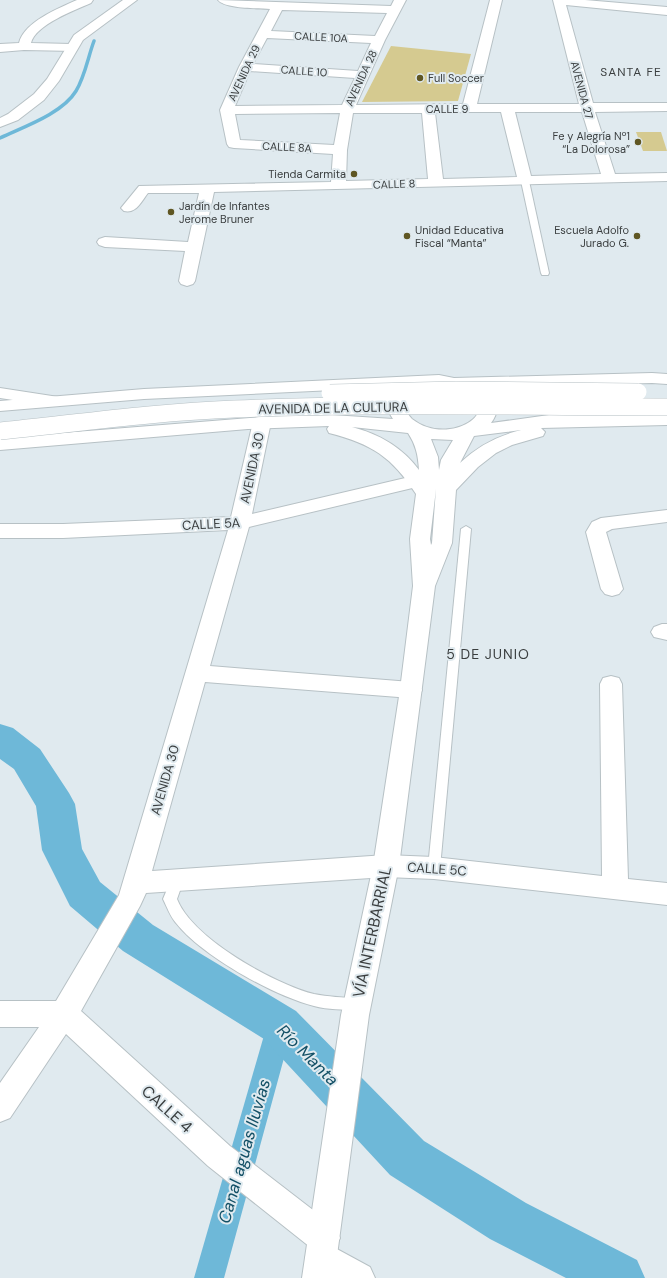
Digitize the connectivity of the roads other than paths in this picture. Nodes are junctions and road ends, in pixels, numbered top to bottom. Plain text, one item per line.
1 (87, 0) edge
2 (131, 0) edge
3 (224, 0) edge
4 (496, 0) edge
5 (560, 0) edge
6 (398, 5) edge
7 (278, 6) junction
8 (667, 11) edge
9 (263, 34) junction
10 (379, 40) junction
11 (24, 46) junction
12 (0, 48) edge
13 (71, 48) junction
14 (245, 67) junction
15 (363, 75) junction
16 (586, 107) junction
17 (667, 107) edge
18 (507, 108) junction
19 (428, 109) junction
20 (469, 109) junction
21 (227, 110) junction
22 (347, 110) junction
23 (0, 124) edge
24 (234, 144) joint
25 (340, 150) junction
26 (667, 176) edge
27 (609, 178) junction
28 (525, 181) junction
29 (436, 183) junction
30 (338, 186) junction
31 (207, 188) junction
32 (129, 208) dead end
33 (105, 242) dead end
34 (194, 248) junction
35 (545, 273) dead end
36 (187, 281) dead end
37 (667, 379) edge
38 (446, 381) junction
39 (0, 393) edge
40 (667, 393) edge
41 (52, 401) junction
42 (0, 406) edge
43 (667, 407) edge
44 (0, 417) edge
45 (589, 419) junction
46 (667, 419) edge
47 (266, 422) junction
48 (414, 428) junction
49 (0, 431) edge
50 (467, 431) junction
51 (0, 444) edge
52 (422, 487) junction
53 (446, 489) junction
54 (667, 516) edge
55 (240, 523) junction
56 (466, 529) dead end
57 (0, 531) edge
58 (424, 586) junction
59 (612, 589) dead end
60 (196, 673) junction
61 (611, 684) dead end
62 (411, 690) junction
63 (386, 866) junction
64 (434, 868) junction
65 (178, 879) junction
66 (615, 887) junction
67 (133, 891) junction
68 (667, 894) edge
69 (70, 1004) junction
70 (356, 1010) junction
71 (0, 1014) edge
72 (0, 1108) edge
73 (323, 1247) edge
74 (359, 1278) edge

1 - 11 street
2 - 13 street
3 - 7 street
4 - 20 street
5 - 8 street
5 - 16 street, AVENIDA 27
6 - 7 street
6 - 10 street, AVENIDA 28
7 - 9 street, AVENIDA 29
9 - 10 street, CALLE 10A
9 - 14 street, AVENIDA 29
10 - 15 street, AVENIDA 28
11 - 12 street
11 - 13 street
13 - 23 street
14 - 15 street, CALLE 10
14 - 21 street, AVENIDA 29
15 - 22 street, AVENIDA 28
16 - 17 street, CALLE 9
16 - 18 street, CALLE 9
16 - 27 street, AVENIDA 27
18 - 20 street, CALLE 9
18 - 28 street
19 - 20 street, CALLE 9
19 - 22 street, CALLE 9
19 - 29 street
21 - 22 street, CALLE 9
21 - 24 street, AVENIDA 29
22 - 25 street, AVENIDA 28
24 - 25 street, CALLE 8A
25 - 30 street, AVENIDA 28
26 - 27 street, CALLE 8
27 - 28 street, CALLE 8
28 - 29 street, CALLE 8
28 - 35 lane
29 - 30 street, CALLE 8
30 - 31 street, CALLE 8
31 - 32 street, CALLE 8
31 - 34 street
33 - 34 street
34 - 36 street
37 - 38 street, AVENIDA DE LA CULTURA
38 - 41 street, AVENIDA DE LA CULTURA
38 - 48 street
38 - 50 street
39 - 41 street
40 - 44 street, AVENIDA DE LA CULTURA, bridge
41 - 42 street, AVENIDA DE LA CULTURA
43 - 49 street, AVENIDA DE LA CULTURA, bridge
45 - 46 street
45 - 50 street
45 - 53 street
47 - 48 street, AVENIDA DE LA CULTURA
47 - 51 street, AVENIDA DE LA CULTURA
47 - 52 street
47 - 55 street, AVENIDA 30
48 - 50 street
48 - 52 street, VÍA INTERBARRIAL
50 - 53 street, VÍA INTERBARRIAL
52 - 55 street, CALLE 5A
52 - 58 street, VÍA INTERBARRIAL
53 - 58 street, VÍA INTERBARRIAL
54 - 59 street
55 - 57 street, CALLE 5A
55 - 60 street, AVENIDA 30
56 - 64 lane
58 - 62 street, VÍA INTERBARRIAL
60 - 62 street
60 - 67 street, AVENIDA 30
61 - 66 street
62 - 63 street, VÍA INTERBARRIAL
63 - 64 street, CALLE 5C
63 - 65 street, CALLE 5C
63 - 70 street, VÍA INTERBARRIAL
64 - 66 street, CALLE 5C
65 - 67 street, CALLE 5C
65 - 70 lane
66 - 68 street, CALLE 5C
67 - 69 street, AVENIDA 30
69 - 71 street
69 - 72 street, AVENIDA 30
69 - 73 street, CALLE 4
70 - 73 street, VÍA INTERBARRIAL
73 - 74 street, CALLE 4

